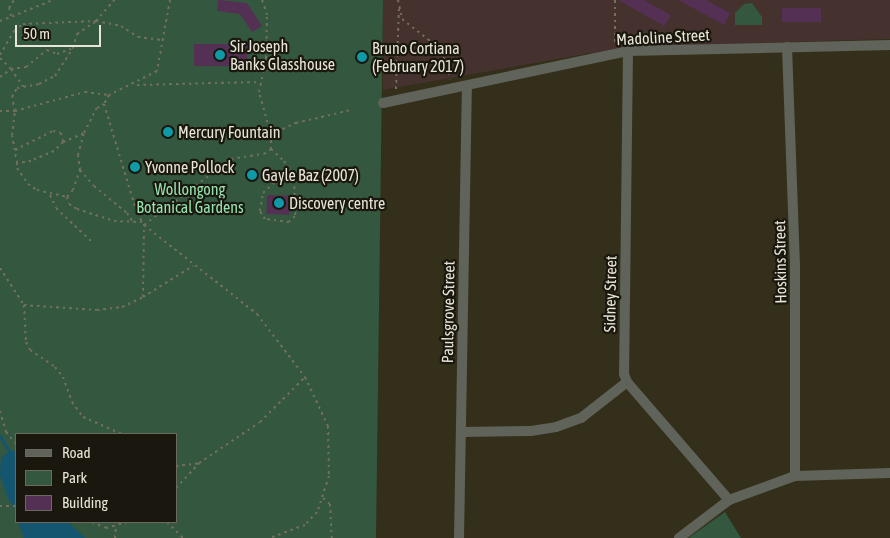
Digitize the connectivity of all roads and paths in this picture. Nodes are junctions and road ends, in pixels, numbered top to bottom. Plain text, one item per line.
1 (14, 0) edge
2 (53, 0) edge
3 (114, 0) edge
4 (170, 0) edge
5 (262, 0) edge
6 (398, 0) edge
7 (615, 0) edge
8 (399, 6) junction
9 (11, 16) junction
10 (0, 21) edge
11 (96, 21) junction
12 (164, 40) junction
13 (615, 44) dead end
14 (890, 45) edge
15 (787, 47) junction
16 (73, 48) junction
17 (628, 51) junction
18 (0, 57) edge
19 (11, 69) junction
20 (0, 77) edge
21 (441, 80) dead end
22 (261, 82) junction
23 (135, 84) junction
24 (22, 86) junction
25 (467, 86) junction
26 (405, 88) dead end
27 (109, 95) junction
28 (383, 103) dead end
29 (104, 104) junction
30 (15, 110) junction
31 (351, 110) dead end
32 (0, 111) edge
33 (84, 133) junction
34 (271, 135) junction
35 (63, 142) junction
36 (271, 149) junction
37 (14, 150) junction
38 (17, 163) junction
39 (289, 169) junction
40 (80, 170) junction
41 (50, 195) junction
42 (67, 197) junction
43 (134, 222) junction
44 (142, 222) junction
45 (144, 225) junction
46 (91, 241) dead end
47 (193, 266) junction
48 (0, 268) edge
49 (143, 297) junction
50 (24, 305) junction
51 (305, 377) junction
52 (627, 382) junction
53 (0, 411) edge
54 (461, 432) junction
55 (120, 433) edge
56 (15, 443) edge
57 (199, 463) junction
58 (178, 466) edge
59 (890, 473) edge
60 (795, 476) junction
61 (178, 486) edge
62 (323, 498) junction
63 (729, 500) junction
64 (0, 506) edge
65 (15, 506) edge
66 (93, 523) edge
67 (125, 523) edge
68 (168, 523) edge
69 (116, 528) junction
70 (115, 538) edge
71 (183, 538) edge
72 (270, 538) edge
73 (332, 538) edge
74 (459, 538) edge
75 (679, 538) edge

1 - 9 path
2 - 9 path
3 - 11 path
4 - 12 path
5 - 22 path
6 - 8 path
7 - 13 path
8 - 21 path
8 - 26 path
9 - 10 path
11 - 12 path
11 - 16 path
11 - 18 path
12 - 23 path
14 - 15 street, Madoline Street
15 - 17 street, Madoline Street
15 - 60 street, Hoskins Street
16 - 19 path
16 - 24 path
17 - 25 street, Madoline Street
17 - 52 street, Sidney Street
18 - 19 path
19 - 20 path
19 - 24 path
22 - 23 path
22 - 34 path
23 - 27 path
24 - 30 path
25 - 28 street, Madoline Street
25 - 54 street, Paulsgrove Street
27 - 29 path
27 - 30 path
29 - 33 path
29 - 44 path
30 - 32 path
30 - 37 path
31 - 34 path
33 - 35 path
33 - 40 path
34 - 36 path
35 - 37 path
35 - 38 path
36 - 39 path
36 - 45 path
37 - 38 path
38 - 41 path
39 - 39 path
40 - 42 path
40 - 43 path
41 - 42 path
41 - 46 path
42 - 43 path
43 - 44 path
44 - 45 path
45 - 47 path
45 - 49 path
47 - 49 path
47 - 51 path
48 - 50 path
49 - 50 path
50 - 55 path
51 - 57 path
51 - 62 path
52 - 54 street
52 - 63 street
53 - 56 path
54 - 74 street, Paulsgrove Street
57 - 58 path
57 - 61 path
59 - 60 street
60 - 63 street
62 - 72 path
62 - 73 path
63 - 75 street
64 - 65 path
66 - 69 path
67 - 69 path
68 - 71 path
69 - 70 path

